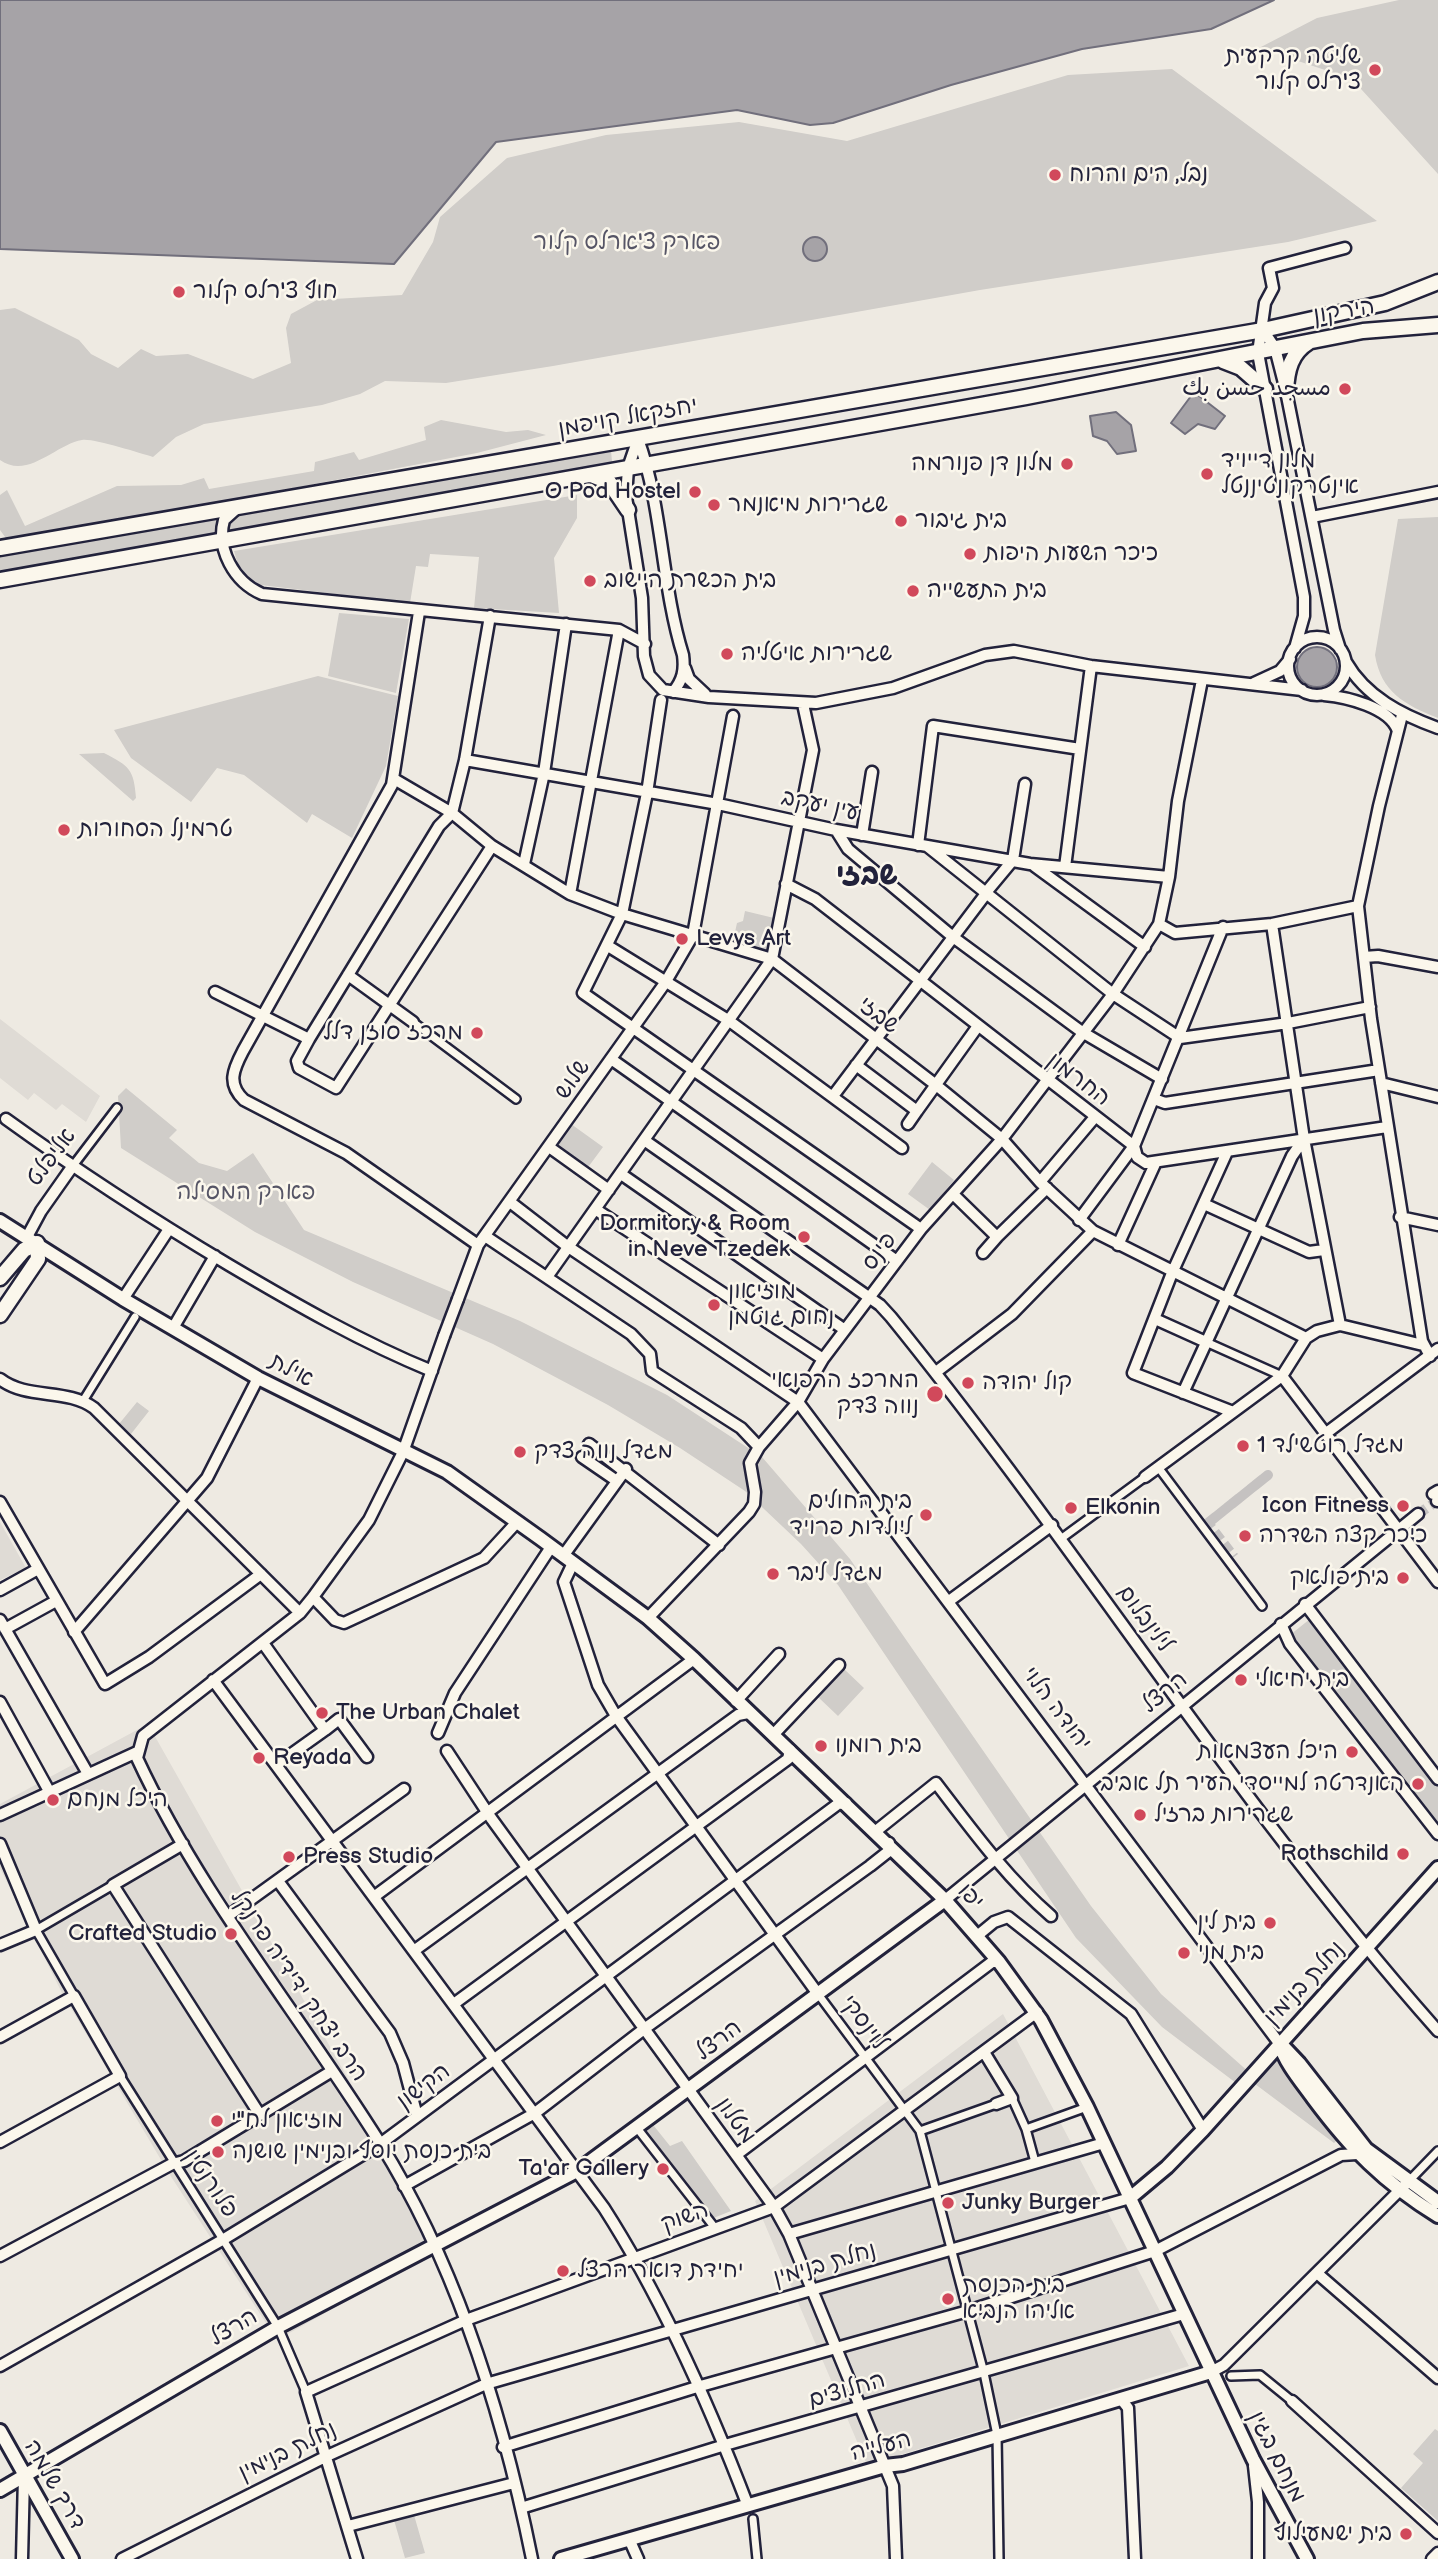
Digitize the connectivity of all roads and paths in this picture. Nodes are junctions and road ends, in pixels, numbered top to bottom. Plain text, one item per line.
1 (1345, 248) dead end
2 (1438, 282) edge
3 (1438, 325) edge
4 (1263, 330) junction
5 (1312, 340) junction
6 (1275, 348) junction
7 (1258, 353) junction
8 (1222, 361) junction
9 (1265, 389) junction
10 (1286, 391) junction
11 (638, 439) junction
12 (648, 465) junction
13 (628, 468) junction
14 (589, 474) junction
15 (1438, 492) edge
16 (256, 503) junction
17 (628, 510) junction
18 (1312, 517) junction
19 (222, 542) junction
20 (0, 548) edge
21 (0, 580) edge
22 (419, 612) junction
23 (490, 616) junction
24 (566, 624) junction
25 (619, 630) junction
26 (645, 644) junction
27 (1296, 648) junction
28 (1340, 649) junction
29 (1290, 659) junction
30 (1346, 662) junction
31 (1091, 666) junction
32 (685, 668) junction
33 (1202, 680) junction
34 (1250, 685) junction
35 (1302, 690) junction
36 (673, 692) junction
37 (1323, 695) junction
38 (709, 697) junction
39 (661, 700) dead end
40 (803, 704) junction
41 (1402, 715) junction
42 (733, 716) dead end
43 (1438, 728) edge
44 (1398, 731) junction
45 (1080, 749) junction
46 (465, 760) junction
47 (872, 772) dead end
48 (544, 773) junction
49 (394, 779) junction
50 (593, 781) junction
51 (1026, 784) dead end
52 (647, 793) junction
53 (718, 804) junction
54 (452, 813) junction
55 (799, 821) junction
56 (836, 831) junction
57 (862, 835) junction
58 (923, 845) junction
59 (492, 846) junction
60 (1013, 860) junction
61 (524, 864) junction
62 (1030, 864) junction
63 (1065, 867) junction
64 (1169, 877) junction
65 (786, 884) junction
66 (987, 893) junction
67 (570, 894) junction
68 (1358, 906) junction
69 (622, 914) junction
70 (1272, 923) junction
71 (1159, 924) junction
72 (1223, 927) junction
73 (692, 935) junction
74 (953, 937) junction
75 (608, 946) junction
76 (1145, 947) junction
77 (1364, 957) junction
78 (772, 959) junction
79 (1438, 967) edge
80 (348, 975) junction
81 (920, 980) junction
82 (665, 983) junction
83 (215, 992) dead end
84 (1113, 994) junction
85 (391, 1005) junction
86 (1370, 1007) junction
87 (262, 1016) junction
88 (728, 1020) junction
89 (413, 1021) joint
90 (1288, 1023) junction
91 (978, 1026) junction
92 (634, 1028) junction
93 (1082, 1032) junction
94 (876, 1038) junction
95 (1180, 1038) junction
96 (309, 1040) junction
97 (611, 1059) junction
98 (856, 1065) junction
99 (692, 1070) junction
100 (1379, 1070) junction
101 (1162, 1079) junction
102 (1046, 1080) junction
103 (1296, 1081) junction
104 (1381, 1083) junction
105 (936, 1085) junction
106 (833, 1096) junction
107 (1438, 1097) edge
108 (516, 1098) dead end
109 (1154, 1098) junction
110 (670, 1103) junction
111 (117, 1108) dead end
112 (917, 1111) junction
113 (1095, 1116) junction
114 (6, 1119) dead end
115 (908, 1124) dead end
116 (1387, 1127) junction
117 (1002, 1139) junction
118 (1304, 1139) junction
119 (644, 1140) junction
120 (1134, 1146) junction
121 (549, 1147) junction
122 (902, 1147) dead end
123 (1227, 1152) junction
124 (1155, 1164) junction
125 (72, 1167) junction
126 (621, 1174) junction
127 (1043, 1185) junction
128 (608, 1190) junction
129 (954, 1195) junction
130 (510, 1202) junction
131 (1204, 1203) junction
132 (595, 1209) junction
133 (1400, 1217) junction
134 (1079, 1220) junction
135 (0, 1221) edge
136 (1438, 1225) edge
137 (169, 1229) junction
138 (921, 1229) junction
139 (1259, 1229) junction
140 (1093, 1231) junction
141 (485, 1236) junction
142 (997, 1237) junction
143 (29, 1243) junction
144 (478, 1245) junction
145 (1118, 1245) junction
146 (567, 1247) junction
147 (1324, 1250) junction
148 (983, 1253) dead end
149 (215, 1256) junction
150 (897, 1261) junction
151 (1172, 1273) junction
152 (547, 1277) junction
153 (0, 1278) edge
154 (869, 1298) junction
155 (123, 1299) junction
156 (1226, 1299) junction
157 (0, 1315) edge
158 (135, 1317) dead end
159 (1155, 1319) junction
160 (1340, 1325) junction
161 (173, 1328) junction
162 (845, 1330) junction
163 (1306, 1338) junction
164 (1206, 1342) junction
165 (1423, 1345) junction
166 (1434, 1353) edge
167 (823, 1359) junction
168 (432, 1371) junction
169 (936, 1371) junction
170 (1282, 1376) junction
171 (258, 1378) junction
172 (0, 1379) edge
173 (1183, 1393) junction
174 (83, 1401) junction
175 (798, 1402) junction
176 (1233, 1412) junction
177 (1325, 1434) junction
178 (589, 1444) dead end
179 (759, 1447) junction
180 (403, 1452) junction
181 (582, 1457) dead end
182 (1158, 1468) junction
183 (626, 1469) junction
184 (1144, 1477) joint
185 (617, 1481) junction
186 (186, 1501) junction
187 (0, 1502) edge
188 (1416, 1511) tunnel mouth
189 (517, 1522) junction
190 (1052, 1525) junction
191 (1397, 1529) junction
192 (1062, 1538) junction
193 (719, 1545) junction
194 (551, 1547) junction
195 (568, 1560) junction
196 (38, 1569) junction
197 (261, 1574) junction
198 (1438, 1582) edge
199 (0, 1590) edge
200 (313, 1597) junction
201 (56, 1601) junction
202 (949, 1601) junction
203 (1305, 1604) junction
204 (1262, 1606) dead end
205 (300, 1613) junction
206 (648, 1618) junction
207 (2, 1624) edge
208 (1281, 1624) junction
209 (74, 1632) junction
210 (263, 1643) junction
211 (779, 1654) dead end
212 (694, 1659) junction
213 (839, 1665) dead end
214 (214, 1680) junction
215 (0, 1702) edge
216 (736, 1702) junction
217 (1183, 1706) junction
218 (748, 1713) junction
219 (616, 1716) junction
220 (325, 1730) junction
221 (438, 1733) dead end
222 (773, 1735) junction
223 (790, 1750) junction
224 (447, 1751) dead end
225 (137, 1752) junction
226 (367, 1757) dead end
227 (276, 1765) junction
228 (87, 1772) junction
229 (657, 1773) junction
230 (1438, 1779) edge
231 (1087, 1784) junction
232 (404, 1788) dead end
233 (49, 1791) junction
234 (846, 1803) junction
235 (487, 1812) junction
236 (0, 1815) edge
237 (695, 1825) junction
238 (876, 1831) junction
239 (1438, 1834) edge
240 (334, 1840) junction
241 (889, 1843) junction
242 (0, 1844) edge
243 (183, 1844) junction
244 (994, 1860) junction
245 (1438, 1868) edge
246 (529, 1870) junction
247 (735, 1880) junction
248 (278, 1881) junction
249 (113, 1885) junction
250 (375, 1896) junction
251 (945, 1900) junction
252 (228, 1916) junction
253 (1052, 1916) dead end
254 (566, 1922) junction
255 (36, 1930) junction
256 (777, 1933) junction
257 (978, 1936) junction
258 (0, 1945) edge
259 (1366, 1949) junction
260 (415, 1950) junction
261 (999, 1962) junction
262 (607, 1976) junction
263 (818, 1994) junction
264 (74, 1996) junction
265 (455, 2003) junction
266 (1037, 2012) junction
267 (644, 2029) junction
268 (1438, 2031) edge
269 (0, 2037) edge
270 (1279, 2043) junction
271 (984, 2052) junction
272 (495, 2058) junction
273 (864, 2058) junction
274 (332, 2071) junction
275 (120, 2076) junction
276 (688, 2090) junction
277 (1012, 2098) junction
278 (996, 2104) joint
279 (1087, 2107) junction
280 (904, 2110) junction
281 (535, 2113) junction
282 (260, 2115) junction
283 (417, 2116) junction
284 (637, 2128) junction
285 (1026, 2129) junction
286 (1203, 2130) junction
287 (920, 2131) junction
288 (0, 2142) edge
289 (1104, 2143) junction
290 (380, 2144) junction
291 (1438, 2151) edge
292 (1357, 2154) junction
293 (736, 2155) junction
294 (1035, 2162) junction
295 (172, 2164) junction
296 (578, 2171) junction
297 (404, 2186) junction
298 (1404, 2186) junction
299 (934, 2189) junction
300 (1130, 2199) junction
301 (1438, 2202) edge
302 (774, 2207) junction
303 (1438, 2216) edge
304 (715, 2228) junction
305 (789, 2234) junction
306 (223, 2239) junction
307 (436, 2246) junction
308 (1155, 2251) junction
309 (950, 2252) junction
310 (0, 2256) edge
311 (635, 2256) junction
312 (1318, 2274) junction
313 (811, 2290) junction
314 (968, 2311) junction
315 (1184, 2314) junction
316 (466, 2320) junction
317 (278, 2328) junction
318 (672, 2332) junction
319 (837, 2350) junction
320 (0, 2366) edge
321 (1210, 2372) junction
322 (984, 2373) junction
323 (1231, 2376) dead end
324 (1438, 2378) edge
325 (486, 2384) junction
326 (696, 2387) junction
327 (306, 2392) junction
328 (1121, 2399) junction
329 (1292, 2401) joint
330 (861, 2407) junction
331 (0, 2431) edge
332 (997, 2435) junction
333 (725, 2445) junction
334 (503, 2447) junction
335 (327, 2456) junction
336 (1253, 2459) junction
337 (885, 2466) junction
338 (24, 2476) junction
339 (514, 2483) junction
340 (0, 2490) edge
341 (522, 2508) junction
342 (751, 2512) junction
343 (1281, 2512) junction
344 (1257, 2520) junction
345 (348, 2526) junction
346 (1438, 2533) edge
347 (630, 2540) junction
348 (1438, 2553) edge
349 (22, 2559) edge
350 (72, 2559) edge
351 (122, 2559) edge
352 (357, 2559) edge
353 (532, 2559) edge
354 (561, 2559) edge
355 (638, 2559) edge
356 (757, 2559) edge
357 (896, 2559) edge
358 (999, 2559) edge
359 (1135, 2559) edge
360 (1258, 2559) edge
361 (1307, 2559) edge
362 (1432, 2559) edge

1 - 4 street
2 - 4 main road, יחזקאל קויפמן
3 - 5 main road, הירקון
4 - 6 street
4 - 7 street
4 - 11 main road, יחזקאל קויפמן
5 - 6 main road, הירקון
5 - 10 main road
6 - 7 main road, הירקון
6 - 10 street
7 - 8 main road
7 - 9 street
8 - 9 main road
8 - 12 main road
9 - 27 street
10 - 18 street
11 - 12 street
11 - 13 street
11 - 16 main road, יחזקאל קויפמן
12 - 13 main road
12 - 32 street
13 - 14 main road
13 - 17 street
14 - 17 main road
14 - 19 main road
15 - 18 street
16 - 19 street
16 - 20 main road, יחזקאל קויפמן
17 - 26 street
18 - 28 street
19 - 21 main road
19 - 22 street
22 - 23 street
22 - 49 street
23 - 24 street
23 - 46 street
24 - 25 street
24 - 48 street
25 - 26 street
25 - 50 street
26 - 36 street
27 - 28 street
27 - 29 street
28 - 30 street
29 - 34 street
29 - 35 street
30 - 37 street
30 - 41 street
31 - 33 street
31 - 40 street
31 - 45 street
32 - 36 street
32 - 38 street
33 - 34 street
33 - 64 street, פינס
34 - 35 street
35 - 37 street
36 - 38 street
37 - 44 street
38 - 40 street
39 - 52 street
40 - 55 street
41 - 43 street
41 - 44 street
42 - 53 street, שלוש
44 - 68 street
45 - 58 street
45 - 63 street
46 - 48 street, עין יעקב
46 - 54 street
47 - 57 street
48 - 50 street, עין יעקב
48 - 61 street
49 - 54 street, שבזי
49 - 87 street
50 - 52 street, עין יעקב
50 - 67 street
51 - 60 street
52 - 53 street, עין יעקב
52 - 69 street
53 - 55 street, עין יעקב
53 - 73 street, שלוש
54 - 59 street, שבזי
54 - 80 street
55 - 56 street, עין יעקב
55 - 65 street
56 - 57 street, עין יעקב
56 - 74 street
57 - 58 street, עין יעקב
58 - 60 street, עין יעקב
58 - 66 street
59 - 61 street, שבזי
59 - 85 street
60 - 62 street, עין יעקב
60 - 66 street
61 - 67 street, שבזי
62 - 63 street, עין יעקב
62 - 76 street
63 - 64 street, עין יעקב
64 - 71 street, פינס
65 - 78 street
65 - 81 street, החרמון
66 - 74 street
66 - 84 street
67 - 69 street, שבזי
68 - 70 street
68 - 77 street
69 - 73 street, שבזי
69 - 75 street
70 - 72 street
70 - 90 street
71 - 72 street
71 - 76 street, פינס
72 - 95 street
73 - 78 street, שבזי
73 - 82 street, שלוש
74 - 81 street
74 - 93 street
75 - 82 street
75 - 92 street
76 - 84 street, פינס
77 - 79 street
77 - 86 street
78 - 88 street
78 - 94 street, שבזי
80 - 85 street
80 - 96 street
81 - 91 street, החרמון
81 - 94 street
82 - 88 street
82 - 92 street, שלוש
83 - 87 street
84 - 93 street, פינס
84 - 95 street
85 - 89 street
85 - 96 street
86 - 90 street
86 - 100 street
87 - 96 street
87 - 144 street
88 - 99 street
88 - 106 street
89 - 108 street
90 - 95 street
90 - 103 street
91 - 102 street, החרמון
91 - 105 street
92 - 97 street, שלוש
92 - 99 street
93 - 101 street
93 - 102 street, פינס
94 - 98 street
94 - 105 street, שבזי
95 - 101 street
97 - 110 street
97 - 121 street, שלוש
98 - 106 street
98 - 112 street
99 - 110 street
99 - 138 street
100 - 103 street
100 - 104 street
101 - 109 street
102 - 113 street, החרמון
102 - 117 street, פינס
103 - 109 street
103 - 118 street
104 - 107 street
104 - 116 street
105 - 112 street
105 - 117 street, שבזי
106 - 122 street
109 - 120 street
110 - 119 street
110 - 150 street
111 - 125 street, אליפלט
112 - 115 street
113 - 120 street, החרמון
113 - 127 street
114 - 125 street
116 - 118 street
116 - 133 street
117 - 127 street, שבזי
117 - 129 street, פינס
118 - 123 street
118 - 139 street
118 - 147 street
119 - 126 street
119 - 154 street, לילינבלום
120 - 124 street, החרמון
120 - 134 street
121 - 128 street
121 - 130 street, שלוש
123 - 124 street
123 - 131 street
124 - 145 street
125 - 137 street
125 - 143 street, אליפלט
126 - 128 street
126 - 162 street
127 - 134 street, שבזי
127 - 142 street
128 - 132 street
129 - 138 street, פינס
129 - 142 street
130 - 141 street, שלוש
130 - 146 street, יהודה הלוי
131 - 139 street
131 - 151 street
132 - 146 street
132 - 167 street
133 - 136 street
133 - 165 street
134 - 140 street, שבזי
135 - 143 street, אילת
137 - 149 street
137 - 155 street
138 - 150 street, פינס
139 - 147 street
139 - 156 street
140 - 145 street, שבזי
140 - 169 street
141 - 144 street, שלוש
141 - 152 street
142 - 148 street
143 - 153 main road, אליפלט
143 - 155 street, אילת
143 - 157 main road, אליפלט
144 - 168 street, שלוש, bridge
145 - 151 street, שבזי
146 - 152 street
146 - 175 street, יהודה הלוי
147 - 160 street
149 - 161 street
149 - 168 street
150 - 154 street, פינס
151 - 156 street, שבזי
151 - 159 street
152 - 179 street
154 - 162 street, פינס
154 - 169 street, לילינבלום
155 - 161 street, אילת
156 - 163 street, שבזי
156 - 164 street
158 - 174 street
159 - 164 street
159 - 173 street
160 - 163 street
160 - 165 street
161 - 171 street, אילת
162 - 167 street, פינס
163 - 170 street
164 - 170 street
164 - 173 street
165 - 166 street
166 - 177 street
167 - 175 street, פינס
168 - 180 street, שלוש
169 - 190 street, לילינבלום
170 - 176 street
170 - 177 street
171 - 180 street, אילת
171 - 186 street
172 - 174 street
173 - 176 street
174 - 186 street
175 - 179 street, פינס
175 - 202 street, יהודה הלוי
176 - 182 street
177 - 191 street
178 - 183 street
179 - 193 street, פינס
180 - 189 street, אילת
180 - 200 street, שלוש
181 - 185 street
182 - 184 street
182 - 204 street
183 - 185 street
183 - 193 street
184 - 192 street
185 - 195 street
186 - 197 street
186 - 209 street
187 - 196 street
188 - 191 street, הרצל
189 - 194 street, אילת
189 - 200 street
190 - 192 street, לילינבלום
190 - 202 street
191 - 198 street
191 - 203 street, הרצל
192 - 217 street, לילינבלום
193 - 206 street, פינס
194 - 195 street, אילת
194 - 221 street
195 - 206 street, יפו
195 - 219 street, לוינסקי
196 - 199 street
196 - 201 street
197 - 205 street
197 - 209 street
200 - 205 street, שלוש
201 - 207 street
201 - 209 street
202 - 231 street, יהודה הלוי
203 - 208 street, הרצל
203 - 230 street
205 - 210 street, שלוש
206 - 212 street, יפו
207 - 228 street
208 - 217 street, הרצל
208 - 239 street
210 - 214 street, שלוש
210 - 220 street
211 - 216 street
212 - 216 street, יפו
212 - 219 street
213 - 222 street
214 - 225 street, שלוש
214 - 227 street
215 - 233 street
216 - 218 street, יפו
217 - 231 street, הרצל
217 - 259 street, לילינבלום
218 - 222 street, יפו
218 - 229 street
219 - 229 street, לוינסקי
219 - 235 street
220 - 226 street
220 - 227 street
222 - 223 street, יפו
223 - 234 street, יפו
223 - 237 street
224 - 235 street, מטלון
225 - 228 street
225 - 243 street, הרב יצחק ידידיה פרנקל
227 - 240 street
228 - 233 street
229 - 237 street, לוינסקי
229 - 246 street
231 - 244 street, הרצל
231 - 270 street, יהודה הלוי
232 - 240 street
233 - 236 street
234 - 238 street, יפו
234 - 247 street, הקישון
235 - 246 street, מטלון
235 - 250 street
237 - 247 street, לוינסקי
237 - 254 street
238 - 241 street, יפו
238 - 244 street
240 - 248 street
240 - 250 street
241 - 251 street, יפו
241 - 256 street
242 - 255 street, פלורנטין
243 - 249 street
243 - 252 street, הרב יצחק ידידיה פרנקל
244 - 251 street, הרצל
244 - 253 street
245 - 259 street, נחלת בנימין
246 - 254 street, מטלון
246 - 260 street
247 - 256 street, לוינסקי
247 - 262 street, הקישון
248 - 252 street
248 - 283 street
249 - 255 street
249 - 282 street
250 - 260 street
251 - 257 street, יפו
251 - 263 street, הרצל
252 - 274 street, הרב יצחק ידידיה פרנקל
254 - 262 street, מטלון
254 - 265 street
255 - 258 street
255 - 264 street, פלורנטין
256 - 263 street, לוינסקי
256 - 267 street
257 - 261 street, יפו
257 - 286 street
259 - 268 street, לילינבלום
259 - 270 street, נחלת בנימין
260 - 265 street
261 - 266 street, יפו
261 - 273 street
262 - 267 street, מטלון
262 - 272 street, הקישון
263 - 273 street, לוינסקי
263 - 276 street, הרצל
264 - 269 street
264 - 275 street, פלורנטין
265 - 272 street
266 - 271 street, השוק
266 - 279 street, יפו
267 - 276 street, מטלון
267 - 281 street
270 - 286 street, נחלת בנימין
270 - 292 street, יהודה הלוי
270 - 298 street, יהודה הלוי
271 - 277 street
271 - 280 street, השוק
272 - 281 street
272 - 283 street, הקישון
273 - 280 street, לוינסקי
273 - 293 street
274 - 282 street
274 - 290 street, הרב יצחק ידידיה פרנקל
275 - 288 street
275 - 295 street, פלורנטין
276 - 284 street, הרצל
276 - 293 street, מטלון
277 - 278 street
277 - 285 street
278 - 287 street
279 - 285 street
279 - 289 street, יפו
280 - 287 street, לוינסקי
280 - 302 street, השוק
281 - 296 street
281 - 297 street
282 - 295 street
283 - 290 street, הקישון
284 - 296 street, הרצל
284 - 304 street
285 - 294 street
286 - 300 street, נחלת בנימין
287 - 299 street, לוינסקי
289 - 294 street
289 - 300 street, יפו
290 - 297 street, הרב יצחק ידידיה פרנקל
290 - 306 street, הקישון
291 - 298 street
292 - 298 street, יהודה הלוי
292 - 308 street
293 - 302 street, מטלון
294 - 299 street
295 - 306 street, פלורנטין
295 - 310 street
296 - 307 street, הרצל
296 - 311 street
297 - 307 street, הרב יצחק ידידיה פרנקל
298 - 301 street, יהודה הלוי
298 - 303 street, יהודה הלוי
298 - 312 street
299 - 305 street
299 - 309 street, לוינסקי
300 - 308 street, יפו
300 - 309 street, נחלת בנימין
302 - 304 street, השוק
302 - 305 street, מטלון
304 - 311 street, השוק
305 - 313 street, מטלון
306 - 317 street, פלורנטין
306 - 320 street, הקישון
307 - 316 street, הרב יצחק ידידיה פרנקל
307 - 317 street, הרצל
308 - 314 street
308 - 315 street, יפו
309 - 313 street, נחלת בנימין
309 - 314 street, לוינסקי
311 - 316 street, השוק
311 - 318 street
312 - 321 street
312 - 324 street
313 - 318 street, נחלת בנימין
313 - 319 street, מטלון
314 - 319 street
314 - 322 street, לוינסקי
315 - 321 street, יפו
315 - 322 street, החלוצים
316 - 325 street, הרב יצחק ידידיה פרנקל
316 - 327 street, השוק
317 - 327 street, פלורנטין
317 - 338 street, הרצל
318 - 325 street, נחלת בנימין
318 - 326 street
319 - 326 street
319 - 330 street, מטלון
321 - 328 street, העלייה
321 - 336 street, מנחם בגין
322 - 330 street, החלוצים
322 - 332 street, לוינסקי
323 - 329 street
325 - 334 street, הרב יצחק ידידיה פרנקל
325 - 335 street, נחלת בנימין
326 - 333 street
326 - 334 street
327 - 335 street, פלורנטין
328 - 332 street, העלייה
328 - 359 street
329 - 346 street
330 - 333 street, החלוצים
330 - 337 street, מטלון
331 - 338 street, דרך שלמה
332 - 337 street, העלייה
332 - 358 street, לוינסקי
333 - 341 street, החלוצים
333 - 342 street
334 - 339 street, הרב יצחק ידידיה פרנקל
335 - 345 street, פלורנטין
335 - 351 street, נחלת בנימין
336 - 343 street, מנחם בגין
336 - 344 street
337 - 342 street, העלייה
337 - 357 street, מטלון
338 - 340 street, הרצל
338 - 349 street
338 - 350 street, דרך שלמה
339 - 341 street, הרב יצחק ידידיה פרנקל
339 - 345 street
341 - 353 street, הרב יצחק ידידיה פרנקל
342 - 347 street, העלייה
342 - 356 street
343 - 344 street
343 - 361 street, מנחם בגין
344 - 360 street
345 - 352 street, פלורנטין
347 - 354 street, העלייה
347 - 355 street
348 - 362 street

